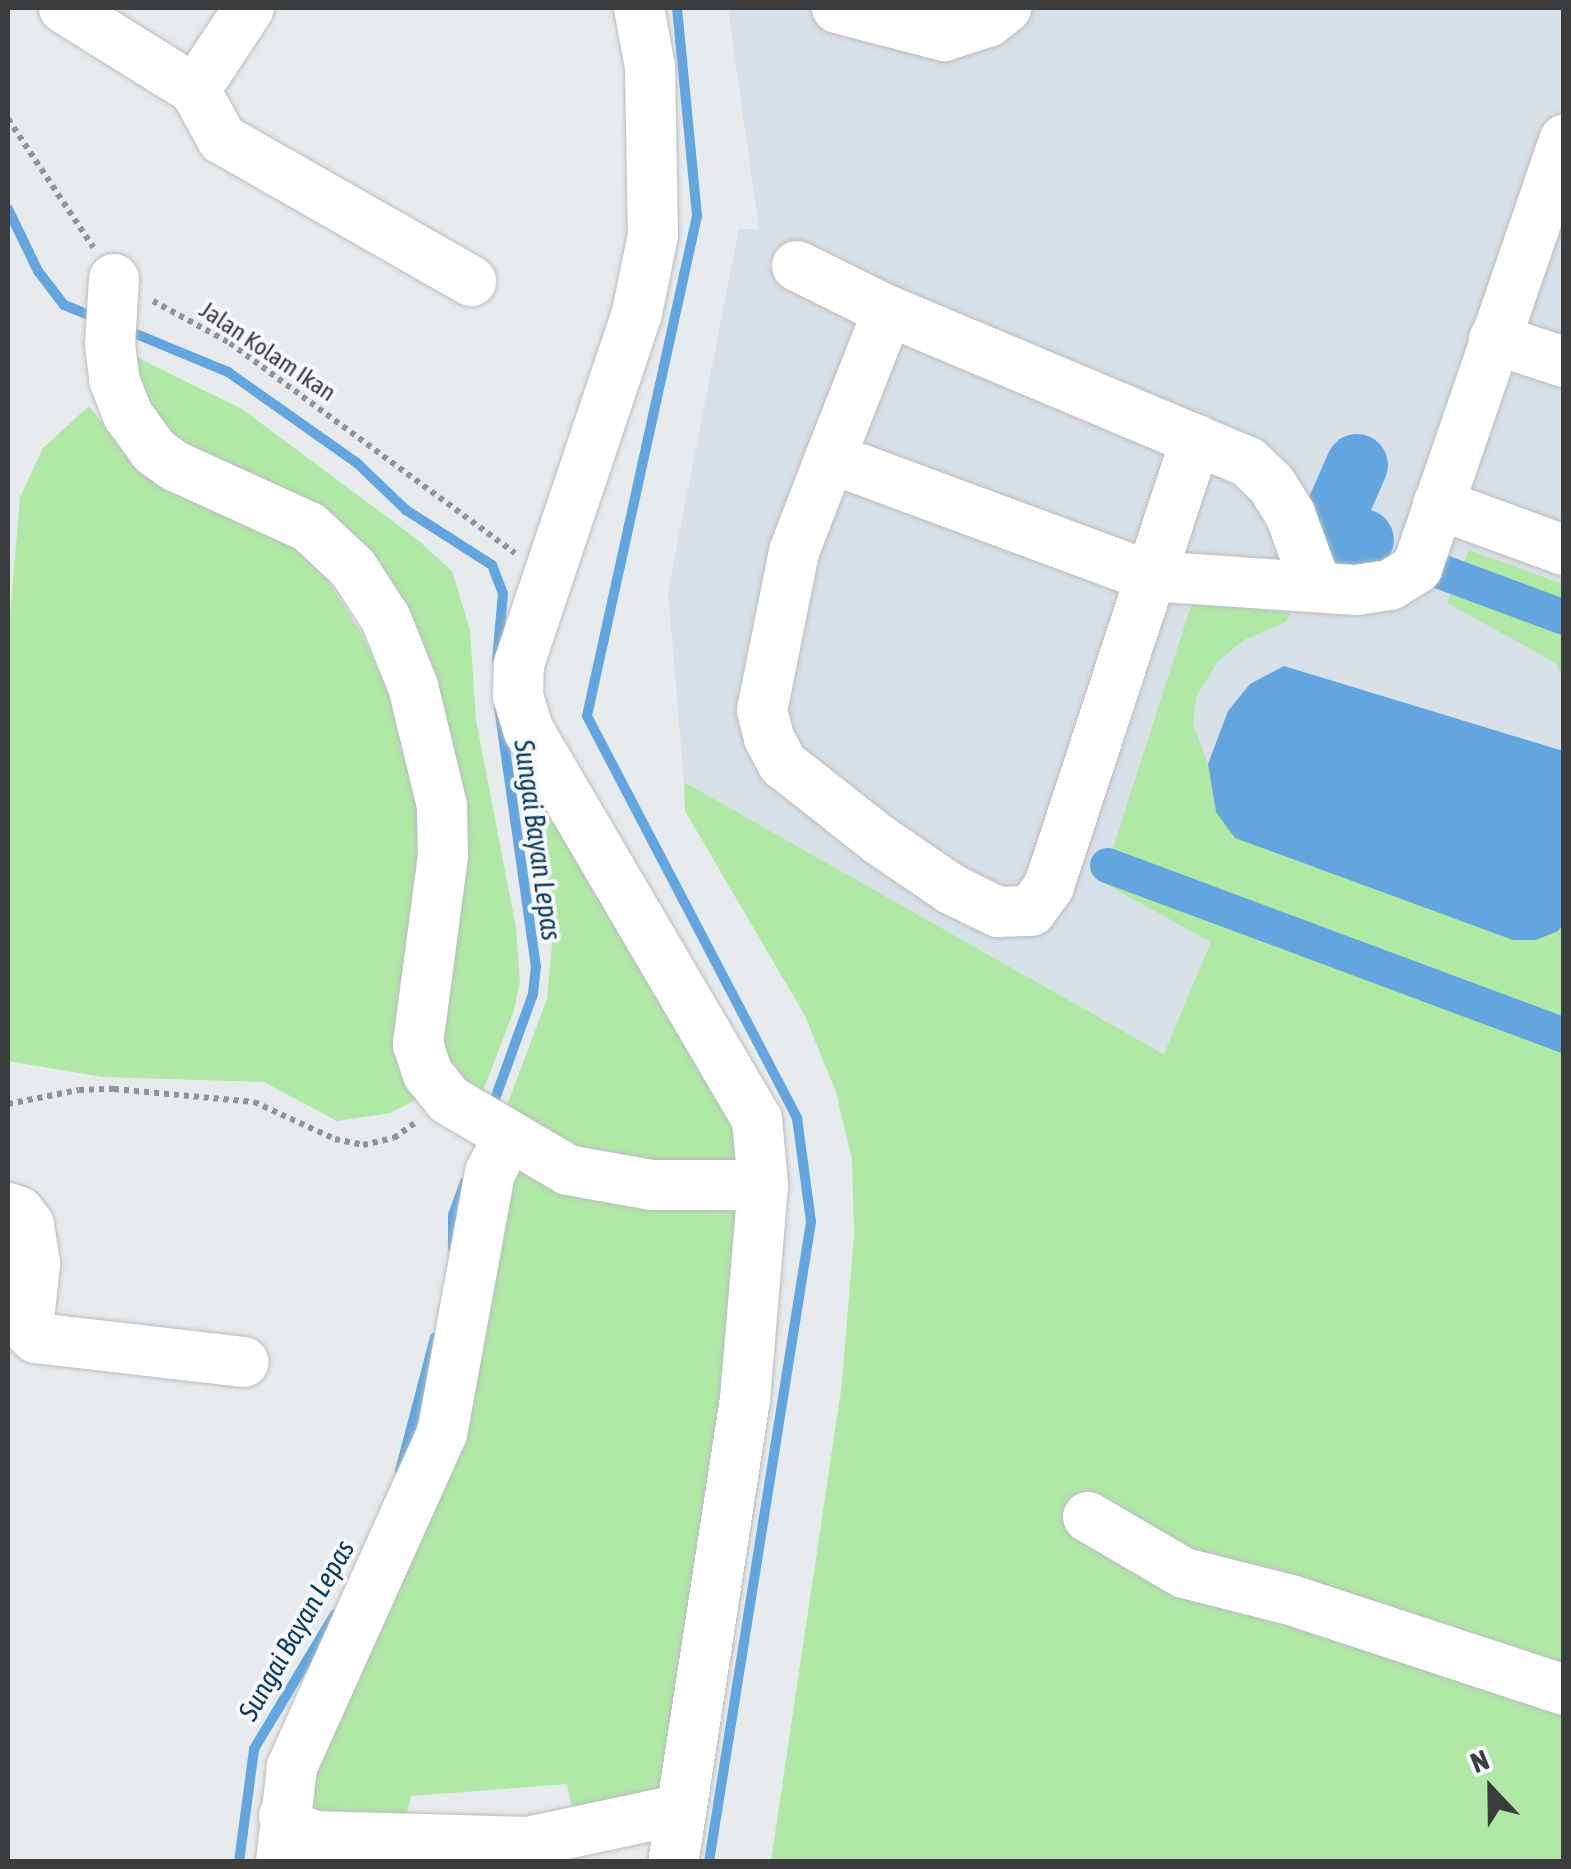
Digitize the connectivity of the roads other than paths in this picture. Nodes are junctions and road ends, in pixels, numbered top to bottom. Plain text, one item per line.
1 (64, 8) edge
2 (249, 8) edge
3 (639, 8) edge
4 (837, 8) edge
5 (1006, 8) edge
6 (196, 90) junction
7 (1564, 140) edge
8 (797, 266) dead end
9 (471, 282) dead end
10 (112, 308) road end
11 (888, 311) junction
12 (1494, 339) junction
13 (1564, 362) edge
14 (1196, 440) junction
15 (830, 458) junction
16 (1438, 504) junction
17 (1564, 550) edge
18 (1149, 576) junction
19 (1316, 585) junction
20 (478, 1117) junction
21 (763, 1186) junction
22 (8, 1208) edge
23 (244, 1362) dead end
24 (1088, 1517) dead end
25 (1564, 1690) edge
26 (682, 1809) junction
27 (283, 1839) edge
28 (529, 1852) edge
29 (673, 1862) edge

1 - 6 street
2 - 6 street
3 - 21 street
4 - 5 street
6 - 9 street
7 - 12 street
8 - 11 street
10 - 20 street
11 - 14 street
11 - 15 street
12 - 13 street
12 - 16 street
14 - 18 street
14 - 19 street
15 - 18 street
15 - 18 street
16 - 17 street
16 - 19 street
18 - 19 street
20 - 21 street
20 - 27 street
21 - 26 street
22 - 23 street
24 - 25 street
26 - 28 street
26 - 29 street
27 - 28 street

